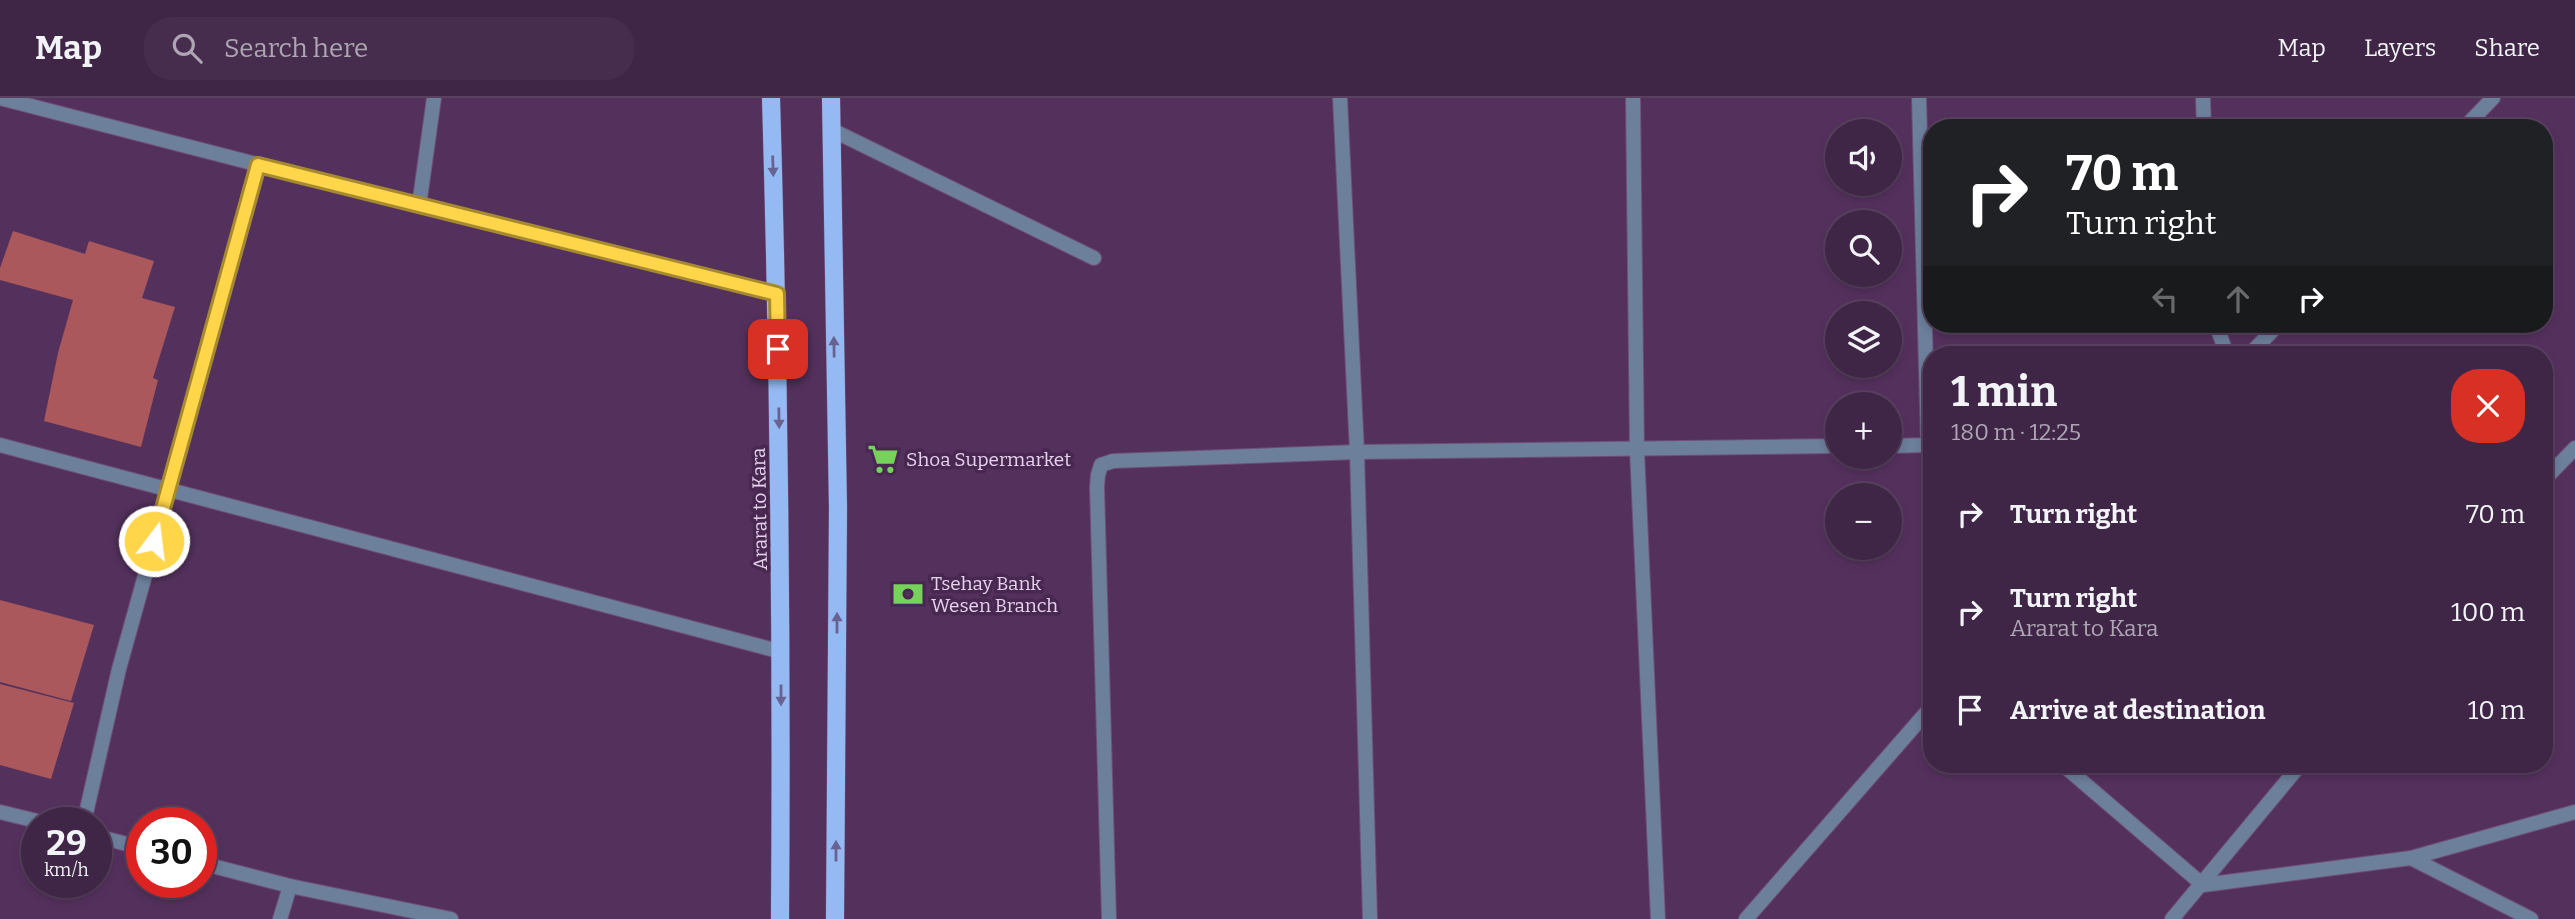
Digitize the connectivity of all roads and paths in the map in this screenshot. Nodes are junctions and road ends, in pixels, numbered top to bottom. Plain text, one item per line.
1 (434, 98) edge
2 (771, 98) edge
3 (831, 98) edge
4 (1340, 98) edge
5 (1633, 98) edge
6 (1919, 98) edge
7 (2203, 98) edge
8 (2493, 98) edge
9 (0, 99) edge
10 (2204, 119) edge
11 (2473, 119) edge
12 (832, 130) junction
13 (258, 165) junction
14 (419, 206) junction
15 (1923, 224) edge
16 (1094, 258) dead end
17 (777, 294) junction
18 (2270, 333) edge
19 (2257, 346) edge
20 (0, 445) edge
21 (1923, 445) edge
22 (1825, 446) edge
23 (1902, 446) edge
24 (2575, 448) edge
25 (1637, 450) junction
26 (1357, 452) junction
27 (2553, 471) edge
28 (168, 490) junction
29 (782, 652) junction
30 (1923, 716) edge
31 (2072, 773) edge
32 (2294, 773) edge
33 (87, 807) edge
34 (2575, 811) edge
35 (0, 812) edge
36 (21, 817) edge
37 (2411, 858) junction
38 (217, 867) edge
39 (2203, 885) junction
40 (289, 886) junction
41 (280, 919) edge
42 (451, 919) edge
43 (780, 919) edge
44 (835, 919) edge
45 (1109, 919) edge
46 (1370, 919) edge
47 (1658, 919) edge
48 (1746, 919) edge
49 (2172, 919) edge
50 (2531, 919) edge

1 - 14 street
2 -> 17 main road, Ararat to Kara
3 - 12 main road
4 - 26 street
5 - 25 street
6 - 15 street
7 - 10 street
8 - 11 street
9 - 13 street
12 - 16 street
44 -> 12 main road
13 - 14 street
13 - 28 street
14 - 17 street
17 -> 29 main road, Ararat to Kara
18 - 19 street
20 - 28 street
21 - 23 street
22 - 25 street
24 - 27 street
25 - 26 street
25 - 47 street
26 - 45 street
26 - 46 street
28 - 29 street
28 - 33 street
29 -> 43 main road, Ararat to Kara
30 - 48 street
31 - 39 street
32 - 39 street
34 - 37 street
35 - 36 street
37 - 39 street
37 - 50 street
38 - 40 street
39 - 49 street
40 - 41 street
40 - 42 street

